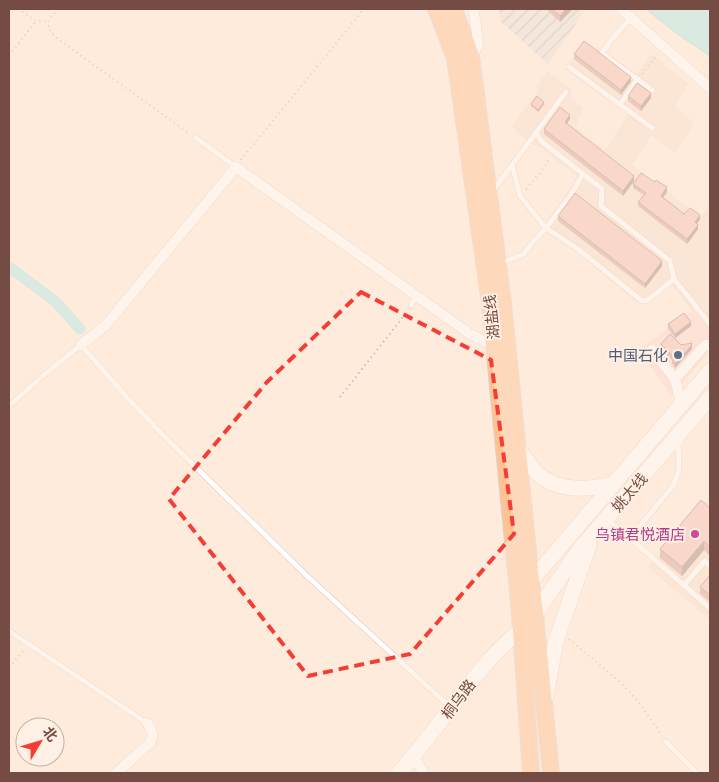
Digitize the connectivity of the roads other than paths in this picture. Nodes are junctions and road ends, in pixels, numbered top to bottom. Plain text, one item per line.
1 (436, 9) edge
2 (454, 9) edge
3 (473, 9) edge
4 (621, 9) edge
5 (631, 18) junction
6 (471, 56) junction
7 (569, 67) dead end
8 (638, 79) junction
9 (710, 88) edge
10 (652, 90) dead end
11 (566, 92) dead end
12 (620, 104) junction
13 (652, 128) dead end
14 (536, 132) junction
15 (196, 138) road end
16 (512, 165) junction
17 (236, 167) junction
18 (583, 174) junction
19 (490, 196) junction
20 (546, 228) junction
21 (498, 264) junction
22 (674, 279) junction
23 (416, 296) junction
24 (411, 306) road end
25 (710, 324) edge
26 (494, 343) junction
27 (81, 345) junction
28 (710, 345) edge
29 (652, 350) dead end
30 (710, 370) edge
31 (675, 379) junction
32 (710, 398) edge
33 (681, 404) junction
34 (9, 406) edge
35 (678, 436) junction
36 (518, 446) junction
37 (613, 484) junction
38 (606, 519) junction
39 (592, 535) junction
40 (630, 538) junction
41 (710, 566) edge
42 (531, 581) junction
43 (684, 585) junction
44 (519, 603) junction
45 (710, 608) edge
46 (535, 614) junction
47 (522, 630) junction
48 (9, 631) edge
49 (544, 704) junction
50 (451, 708) junction
51 (147, 723) joint
52 (666, 742) road end
53 (413, 756) junction
54 (116, 773) edge
55 (399, 773) edge
56 (423, 773) edge
57 (531, 773) edge
58 (551, 773) edge
59 (698, 773) edge

1 - 26 main road, 湖盐线
2 - 6 main road, 湖盐线
3 - 6 street
4 - 5 street
5 - 8 lane
5 - 9 street
6 - 19 main road, 湖盐线
7 - 12 lane
8 - 10 lane
8 - 12 lane
11 - 14 lane
12 - 13 lane
14 - 16 lane
14 - 18 lane
15 - 17 lane
16 - 19 lane
16 - 20 lane
17 - 23 street
17 - 27 street
18 - 20 lane
18 - 22 lane
19 - 21 main road, 湖盐线
20 - 21 lane
20 - 22 lane
21 - 36 main road, 湖盐线
22 - 25 lane
23 - 24 lane
23 - 26 street
26 - 44 main road, 湖盐线
27 - 34 lane
27 - 50 lane
28 - 31 street
29 - 31 street
30 - 33 main road, 姚太线
31 - 33 street
32 - 35 main road, 姚太线
33 - 37 main road, 姚太线
35 - 38 main road, 姚太线
35 - 40 lane
36 - 37 main road
36 - 42 main road, 湖盐线
37 - 42 main road, 姚太线
38 - 39 main road, 姚太线
38 - 40 lane
39 - 46 main road, 姚太线
39 - 49 main road
40 - 43 lane
41 - 43 lane
42 - 44 main road
42 - 46 main road, 湖盐线
43 - 45 lane
44 - 47 main road, 湖盐线
46 - 47 main road
46 - 49 main road, 湖盐线
47 - 50 main road, 桐乌路
47 - 57 main road, 湖盐线
48 - 51 lane
49 - 58 main road, 湖盐线
50 - 53 main road, 桐乌路
51 - 54 street
52 - 59 lane
53 - 55 main road, 桐乌路
53 - 56 street

